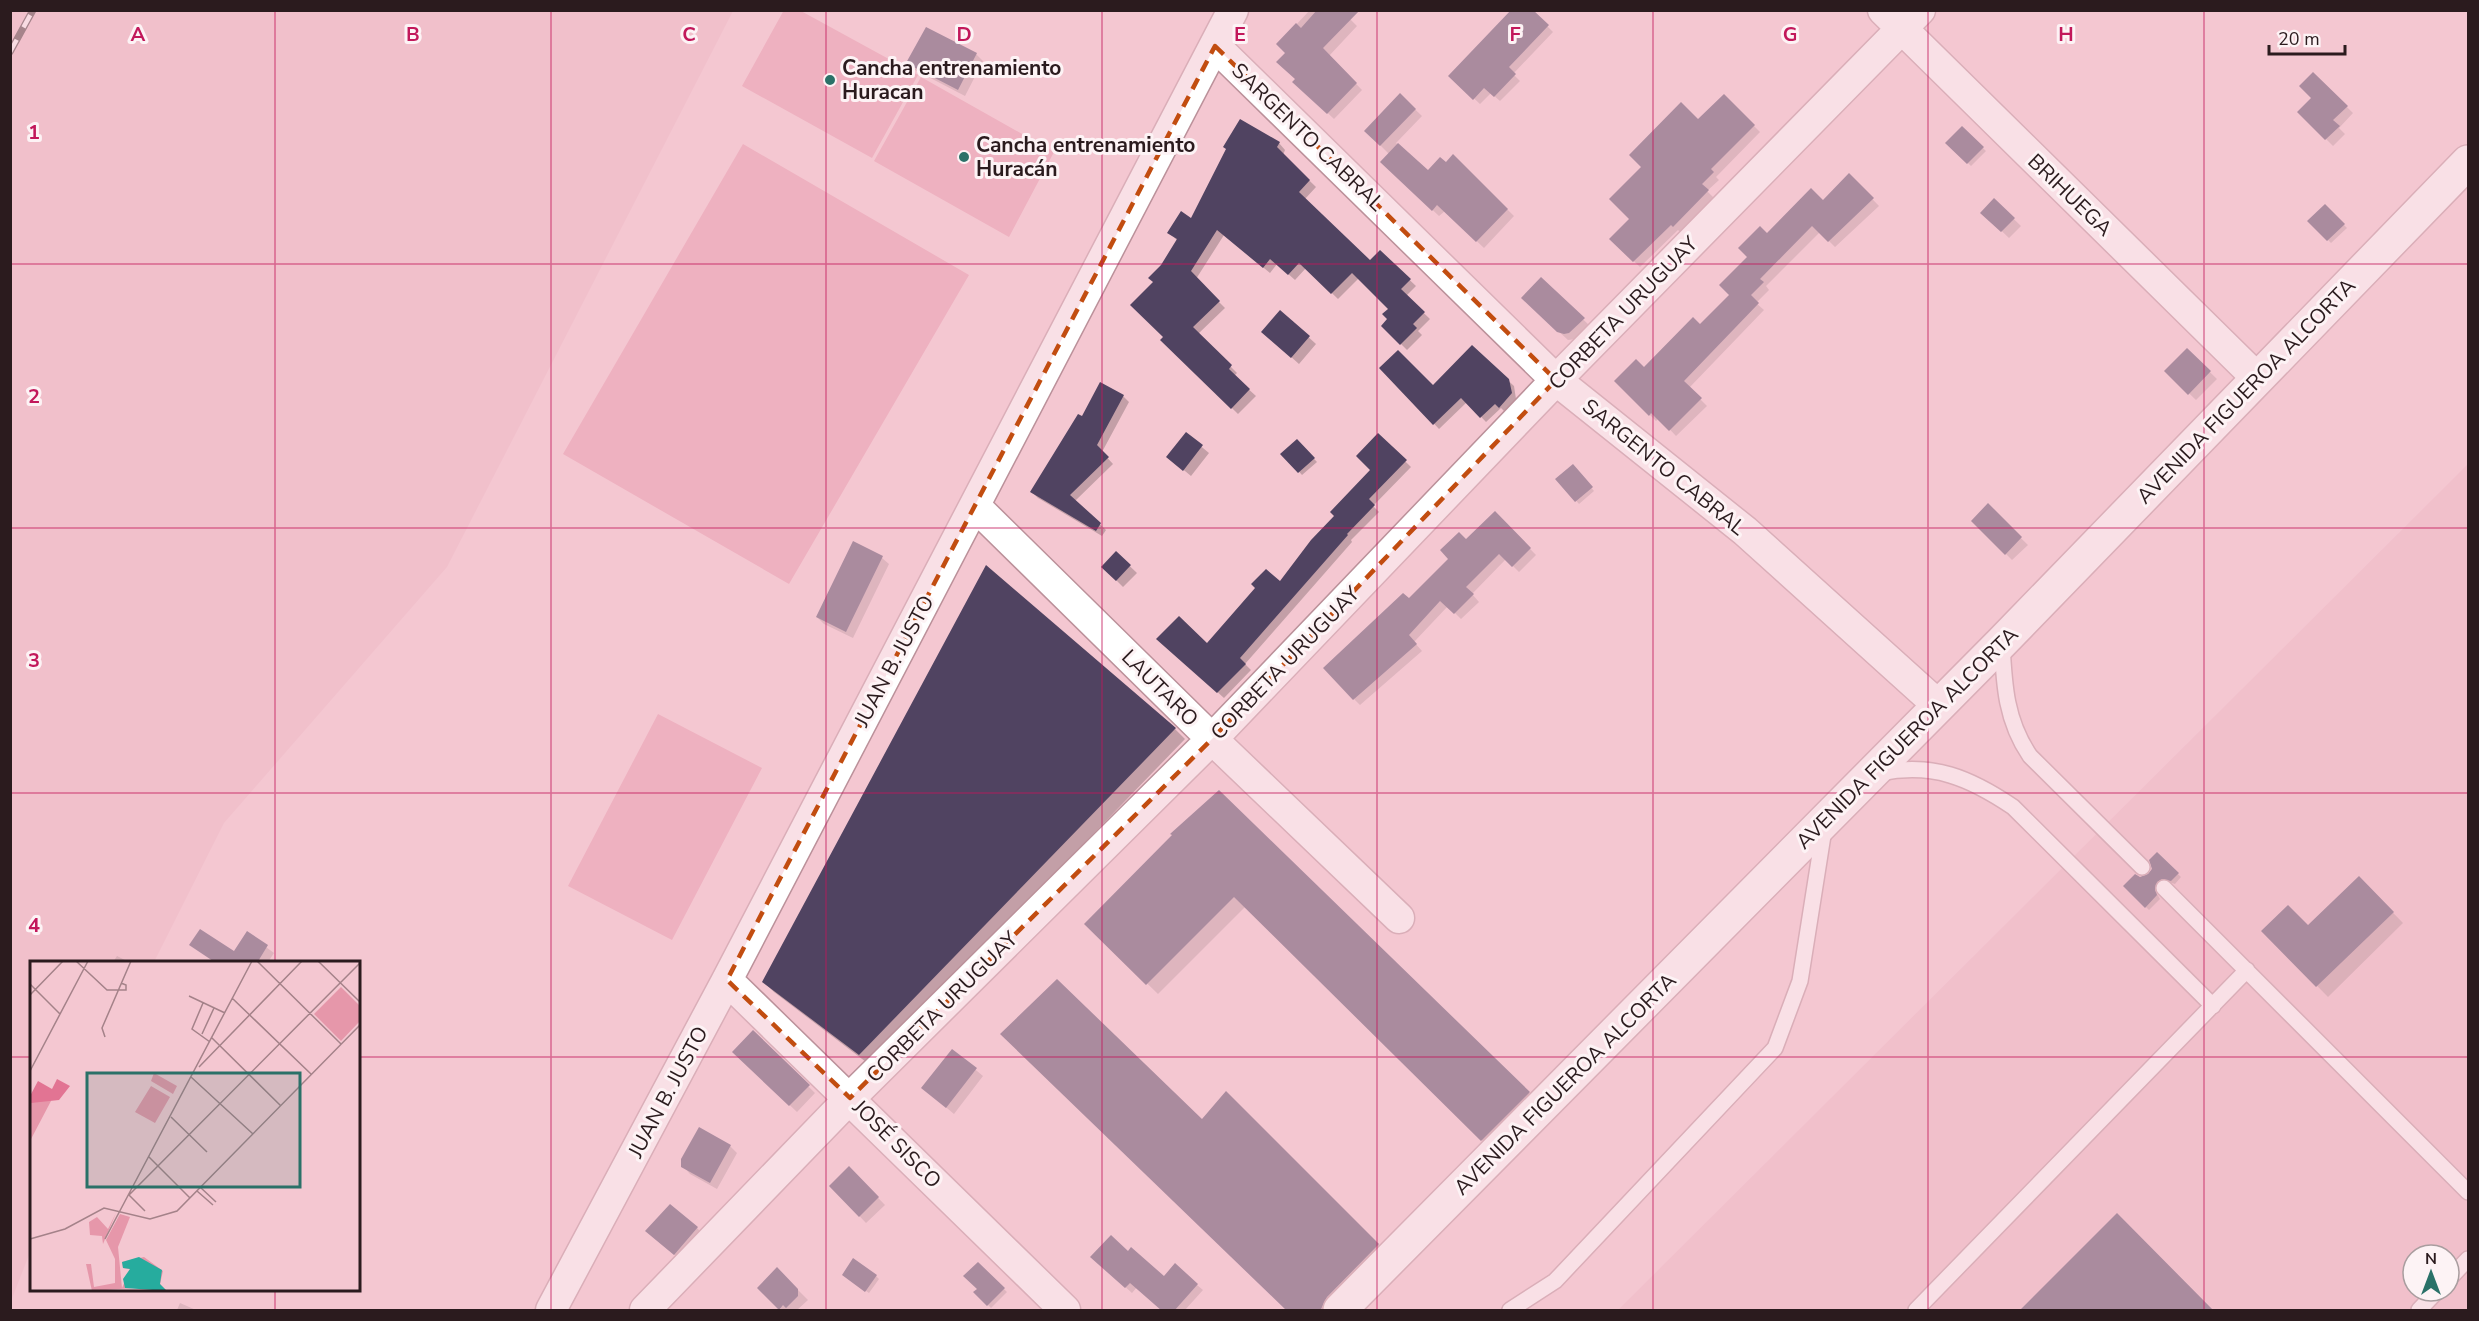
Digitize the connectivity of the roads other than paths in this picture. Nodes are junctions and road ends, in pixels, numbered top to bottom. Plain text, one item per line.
1 (1233, 10) edge
2 (1902, 17) edge
3 (1215, 45) junction
4 (2469, 162) edge
5 (2258, 379) junction
6 (1556, 380) junction
7 (975, 506) junction
8 (2002, 642) junction
9 (1939, 706) junction
10 (1212, 740) junction
11 (1869, 776) junction
12 (1826, 819) junction
13 (2142, 867) dead end
14 (2164, 888) dead end
15 (1399, 918) dead end
16 (2247, 970) junction
17 (727, 980) junction
18 (2213, 1006) junction
19 (850, 1098) junction
20 (2469, 1192) edge
21 (551, 1311) edge
22 (645, 1311) edge
23 (1065, 1311) edge
24 (1340, 1311) edge
25 (1510, 1311) edge
26 (1916, 1311) edge

1 - 3 street, JUAN B. JUSTO
2 - 5 street, BRIHUEGA
2 - 6 street, CORBETA URUGUAY
3 - 6 street, SARGENTO CABRAL
3 - 7 street, JUAN B. JUSTO
4 - 5 main road, AVENIDA FIGUEROA ALCORTA
5 - 8 main road, AVENIDA FIGUEROA ALCORTA
6 - 9 street, SARGENTO CABRAL
6 - 10 street, CORBETA URUGUAY
7 - 10 street, LAUTARO
7 - 17 street, JUAN B. JUSTO
8 - 9 main road, AVENIDA FIGUEROA ALCORTA
8 - 13 lane
9 - 11 main road, AVENIDA FIGUEROA ALCORTA
10 - 15 street, LAUTARO
10 - 19 street, CORBETA URUGUAY
11 - 12 main road, AVENIDA FIGUEROA ALCORTA
11 - 18 lane
12 - 24 main road, AVENIDA FIGUEROA ALCORTA
12 - 25 lane
14 - 16 lane
16 - 18 lane
16 - 20 lane
17 - 19 street, JOSÉ SISCO
17 - 21 street, JUAN B. JUSTO
18 - 26 lane
19 - 22 street, CORBETA URUGUAY
19 - 23 street, JOSÉ SISCO

